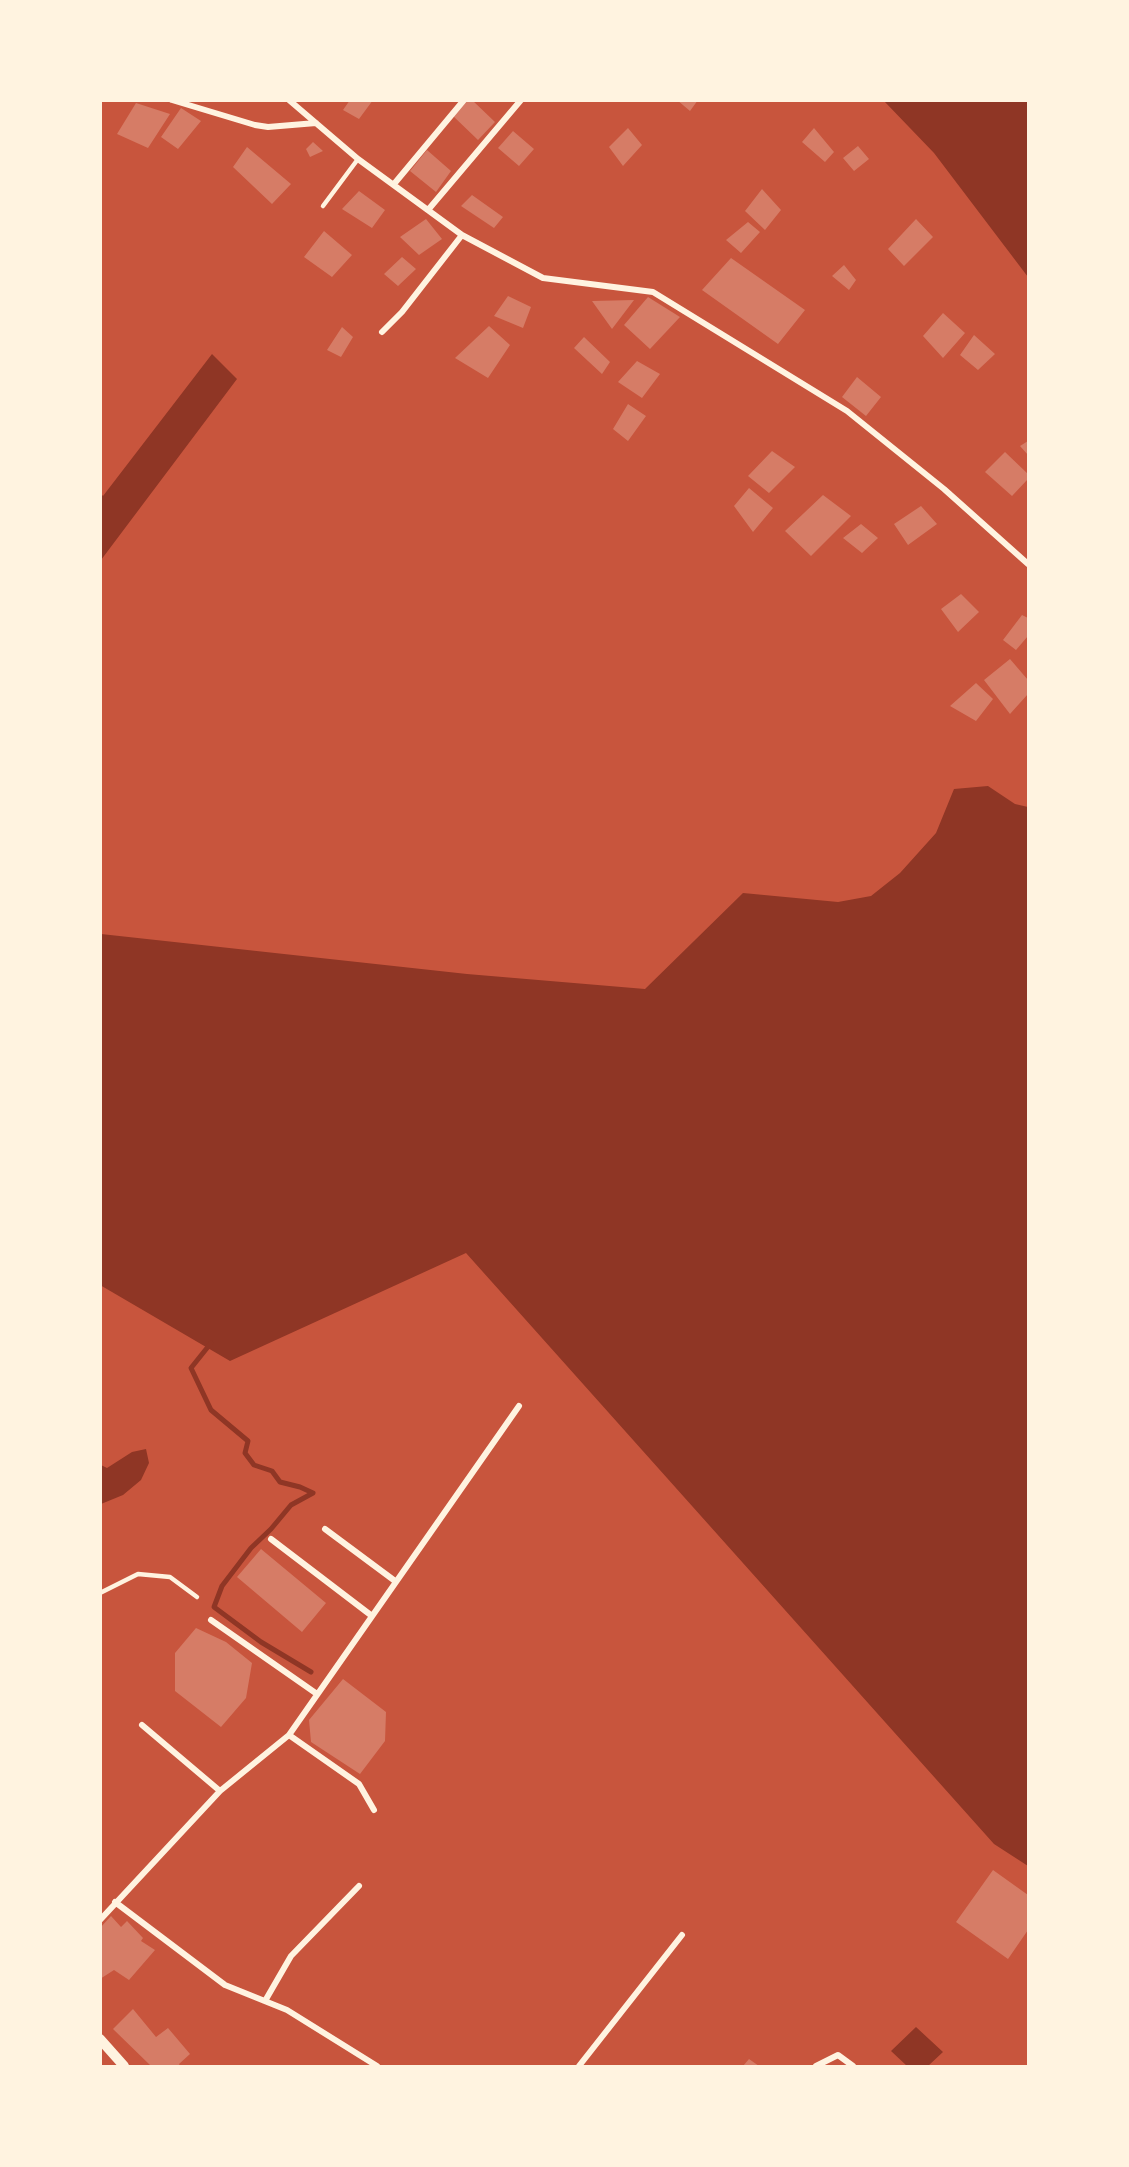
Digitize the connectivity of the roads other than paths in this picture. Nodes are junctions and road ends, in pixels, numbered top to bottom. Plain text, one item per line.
1 (172, 100) edge
2 (290, 100) edge
3 (464, 100) edge
4 (521, 100) edge
5 (316, 123) junction
6 (358, 159) junction
7 (394, 184) junction
8 (323, 206) dead end
9 (428, 210) junction
10 (462, 235) junction
11 (382, 332) dead end
12 (1029, 564) edge
13 (519, 1406) dead end
14 (325, 1529) dead end
15 (271, 1539) dead end
16 (395, 1581) junction
17 (100, 1593) edge
18 (197, 1597) dead end
19 (372, 1617) junction
20 (211, 1620) dead end
21 (317, 1694) junction
22 (142, 1725) dead end
23 (289, 1735) junction
24 (220, 1791) junction
25 (374, 1810) dead end
26 (359, 1886) dead end
27 (115, 1902) junction
28 (100, 1920) edge
29 (682, 1935) dead end
30 (265, 2001) junction
31 (100, 2039) edge
32 (124, 2067) edge
33 (377, 2067) edge
34 (579, 2067) edge
35 (816, 2067) edge
36 (853, 2067) edge

1 - 5 street
2 - 5 street
3 - 7 street
4 - 9 street
5 - 6 street
6 - 7 street
6 - 8 lane
7 - 9 street
9 - 10 street
10 - 11 street
10 - 12 street
13 - 16 street
14 - 16 street
15 - 19 street
16 - 19 street
17 - 18 lane
19 - 21 street
20 - 21 street
21 - 23 street
22 - 24 street
23 - 24 street
23 - 25 street
24 - 27 street
26 - 30 street
27 - 28 street
27 - 30 street
29 - 34 street
30 - 33 street
31 - 32 street
35 - 36 street

